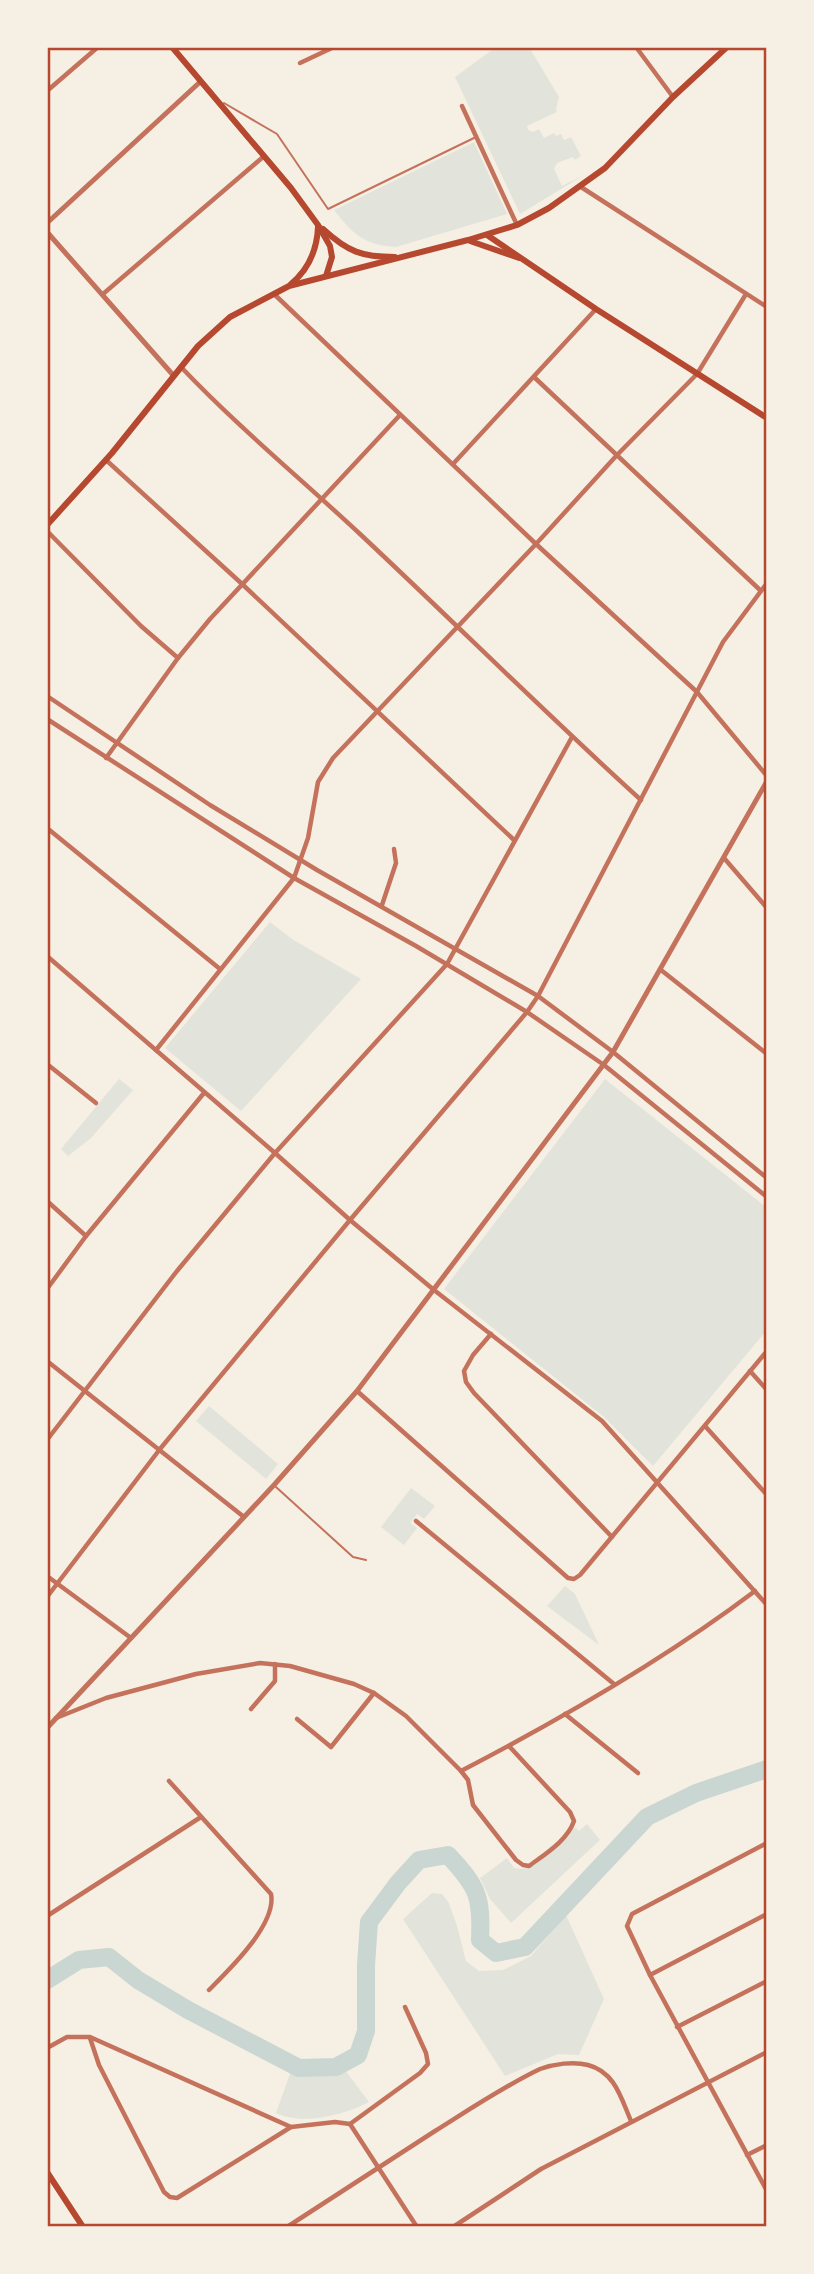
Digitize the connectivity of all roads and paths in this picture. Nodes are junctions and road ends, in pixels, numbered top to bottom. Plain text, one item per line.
1 (98, 47) edge
2 (172, 47) edge
3 (334, 47) edge
4 (636, 47) edge
5 (727, 47) edge
6 (300, 63) dead end
7 (200, 82) junction
8 (47, 90) edge
9 (211, 96) junction
10 (673, 97) junction
11 (462, 106) dead end
12 (477, 137) junction
13 (263, 157) junction
14 (581, 187) junction
15 (47, 223) edge
16 (318, 225) junction
17 (517, 225) junction
18 (47, 232) edge
19 (487, 234) junction
20 (468, 240) junction
21 (404, 258) junction
22 (527, 261) junction
23 (326, 276) junction
24 (289, 286) junction
25 (274, 293) junction
26 (103, 294) junction
27 (746, 294) junction
28 (767, 307) edge
29 (596, 309) junction
30 (180, 367) junction
31 (697, 374) junction
32 (173, 375) junction
33 (534, 377) junction
34 (400, 415) junction
35 (767, 418) edge
36 (617, 455) junction
37 (106, 460) junction
38 (453, 464) junction
39 (323, 499) junction
40 (47, 524) edge
41 (47, 531) edge
42 (536, 544) junction
43 (242, 583) junction
44 (767, 583) edge
45 (760, 590) junction
46 (457, 626) junction
47 (178, 659) junction
48 (697, 692) junction
49 (47, 696) edge
50 (377, 710) junction
51 (47, 719) edge
52 (572, 737) junction
53 (116, 744) junction
54 (106, 758) junction
55 (767, 778) edge
56 (641, 800) junction
57 (47, 828) edge
58 (514, 840) junction
59 (394, 849) dead end
60 (724, 858) junction
61 (301, 860) junction
62 (294, 878) junction
63 (382, 905) junction
64 (767, 908) edge
65 (457, 948) junction
66 (47, 956) edge
67 (447, 964) junction
68 (220, 969) junction
69 (662, 971) junction
70 (538, 996) junction
71 (527, 1012) junction
72 (156, 1050) junction
73 (613, 1052) junction
74 (767, 1054) edge
75 (47, 1064) edge
76 (604, 1065) junction
77 (204, 1093) junction
78 (96, 1103) dead end
79 (275, 1153) junction
80 (767, 1178) edge
81 (767, 1197) edge
82 (47, 1201) edge
83 (350, 1220) junction
84 (86, 1236) junction
85 (47, 1289) edge
86 (434, 1290) junction
87 (491, 1334) junction
88 (767, 1351) edge
89 (47, 1361) edge
90 (750, 1371) junction
91 (85, 1390) junction
92 (767, 1390) edge
93 (357, 1391) junction
94 (705, 1426) junction
95 (47, 1440) edge
96 (160, 1449) junction
97 (657, 1482) junction
98 (274, 1485) junction
99 (767, 1495) edge
100 (244, 1517) junction
101 (416, 1521) dead end
102 (612, 1538) junction
103 (366, 1560) dead end
104 (47, 1576) edge
105 (58, 1584) junction
106 (755, 1591) junction
107 (47, 1597) edge
108 (767, 1605) edge
109 (131, 1638) junction
110 (275, 1664) junction
111 (614, 1684) junction
112 (374, 1693) junction
113 (251, 1709) dead end
114 (565, 1714) junction
115 (56, 1719) junction
116 (297, 1719) dead end
117 (47, 1728) edge
118 (509, 1746) junction
119 (461, 1771) junction
120 (638, 1773) dead end
121 (169, 1781) dead end
122 (201, 1817) junction
123 (767, 1843) edge
124 (767, 1914) edge
125 (47, 1916) edge
126 (650, 1975) junction
127 (767, 1981) edge
128 (209, 1990) dead end
129 (405, 2007) dead end
130 (677, 2027) junction
131 (90, 2037) junction
132 (47, 2048) edge
133 (767, 2052) edge
134 (708, 2083) junction
135 (631, 2121) junction
136 (350, 2124) junction
137 (291, 2127) junction
138 (767, 2145) edge
139 (747, 2155) junction
140 (377, 2168) junction
141 (47, 2172) edge
142 (767, 2191) edge
143 (83, 2227) edge
144 (287, 2227) edge
145 (417, 2227) edge
146 (453, 2227) edge

1 - 8 street
2 - 7 main road
3 - 6 street
4 - 10 street
5 - 10 main road
7 - 9 main road
7 - 15 street
9 - 12 lane
9 - 13 main road
10 - 14 main road
11 - 12 street
12 - 17 street
13 - 16 main road
13 - 26 street
14 - 17 main road
14 - 27 street
16 - 21 main road
16 - 23 main road
16 - 24 main road
17 - 19 main road
18 - 26 street
19 - 20 main road
19 - 22 main road
20 - 21 main road
20 - 22 main road
21 - 23 main road
22 - 29 main road
23 - 24 main road
24 - 25 main road
25 - 30 main road
25 - 34 street
26 - 32 street
27 - 28 street
27 - 31 street
29 - 31 main road
29 - 33 street
30 - 32 main road
30 - 39 street
31 - 35 main road
31 - 36 street
32 - 37 main road
33 - 36 street
33 - 38 street
34 - 38 street
34 - 39 street
36 - 42 street
36 - 45 street
37 - 40 main road
37 - 43 street
38 - 42 street
39 - 43 street
39 - 46 street
41 - 47 street
42 - 46 street
42 - 48 street
43 - 47 street
43 - 50 street
44 - 45 street
45 - 48 street
46 - 50 street
46 - 52 street
47 - 53 street
48 - 55 street
48 - 56 street
49 - 53 street
50 - 58 street
50 - 61 street
51 - 54 street
52 - 56 street
52 - 58 street
53 - 54 street
53 - 61 street
54 - 62 street
55 - 60 street
56 - 70 street
57 - 68 street
58 - 65 street
59 - 63 street
60 - 64 street
60 - 69 street
61 - 62 street
61 - 63 street
62 - 67 street
62 - 68 street
63 - 65 street
65 - 67 street
65 - 70 street
66 - 72 street
67 - 71 street
67 - 79 street
68 - 72 street
69 - 73 street
69 - 74 street
70 - 71 street
70 - 73 street
71 - 76 street
71 - 83 street
72 - 77 street
73 - 76 street
73 - 80 street
75 - 78 street
76 - 81 street
76 - 86 street
77 - 79 street
77 - 84 street
79 - 83 street
79 - 91 street
82 - 84 street
83 - 86 street
83 - 96 street
84 - 85 street
86 - 87 street
86 - 93 street
87 - 97 street
87 - 102 street
88 - 90 street
89 - 91 street
90 - 92 street
90 - 94 street
91 - 95 street
91 - 96 street
93 - 98 street
93 - 102 street
94 - 97 street
94 - 99 street
96 - 100 street
96 - 105 street
97 - 102 street
97 - 106 street
98 - 100 street
98 - 103 lane
100 - 109 street
101 - 111 street
104 - 105 street
105 - 107 street
105 - 109 street
106 - 108 street
106 - 111 street
109 - 115 street
110 - 112 street
110 - 113 street
110 - 115 street
111 - 114 street
112 - 116 street
112 - 119 street
114 - 118 street
114 - 120 street
115 - 117 street
118 - 119 street
118 - 119 street
121 - 122 street
122 - 125 street
122 - 128 street
123 - 126 street
124 - 126 street
126 - 130 street
127 - 130 street
129 - 136 street
130 - 134 street
131 - 132 street
131 - 137 street
131 - 137 street
133 - 134 street
134 - 135 street
134 - 139 street
135 - 140 street
135 - 146 street
136 - 137 street
136 - 140 street
138 - 139 street
139 - 142 street
140 - 144 street
140 - 145 street
141 - 143 main road

